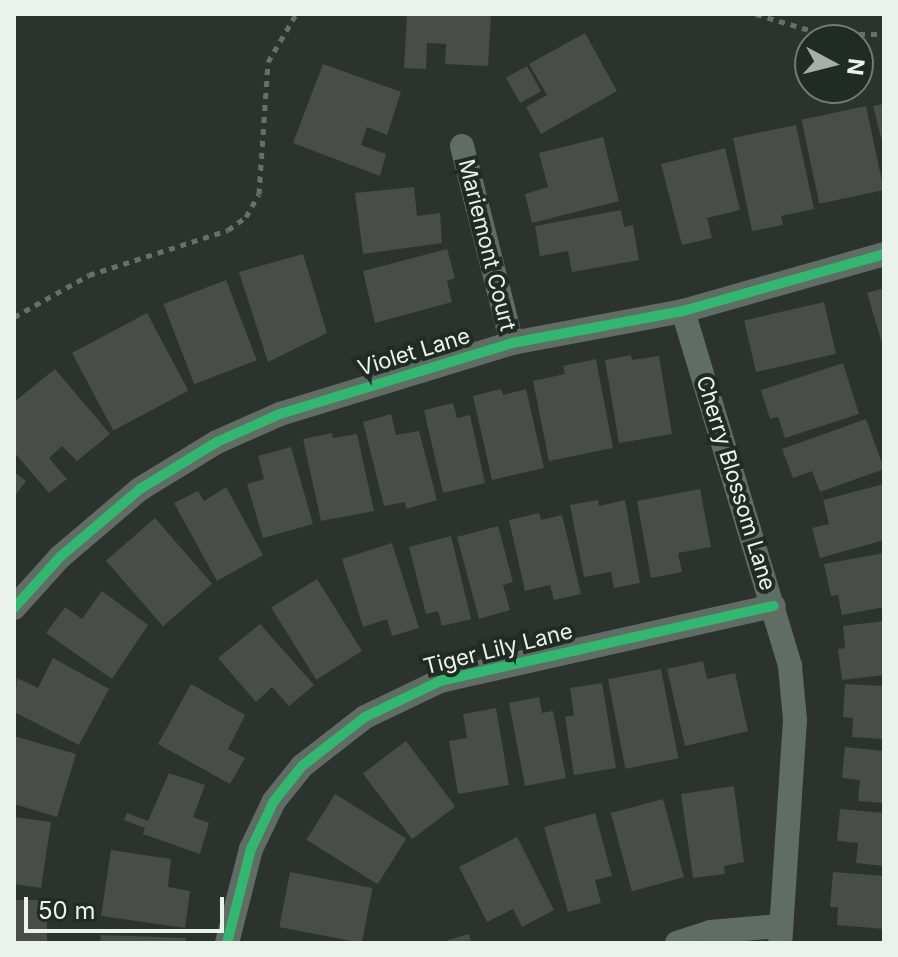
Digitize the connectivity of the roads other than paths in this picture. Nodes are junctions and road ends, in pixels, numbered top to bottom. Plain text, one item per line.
1 (462, 146) dead end
2 (884, 254) edge
3 (683, 311) junction
4 (512, 343) junction
5 (774, 606) junction
6 (14, 608) edge
7 (780, 934) edge
8 (227, 943) edge
9 (677, 943) edge

1 - 4 street, Mariemont Court
2 - 3 street, Violet Lane
3 - 4 street, Violet Lane
3 - 5 street, Cherry Blossom Lane
4 - 6 street, Violet Lane
5 - 7 street, Cherry Blossom Lane
5 - 8 street, Tiger Lily Lane
7 - 9 street

